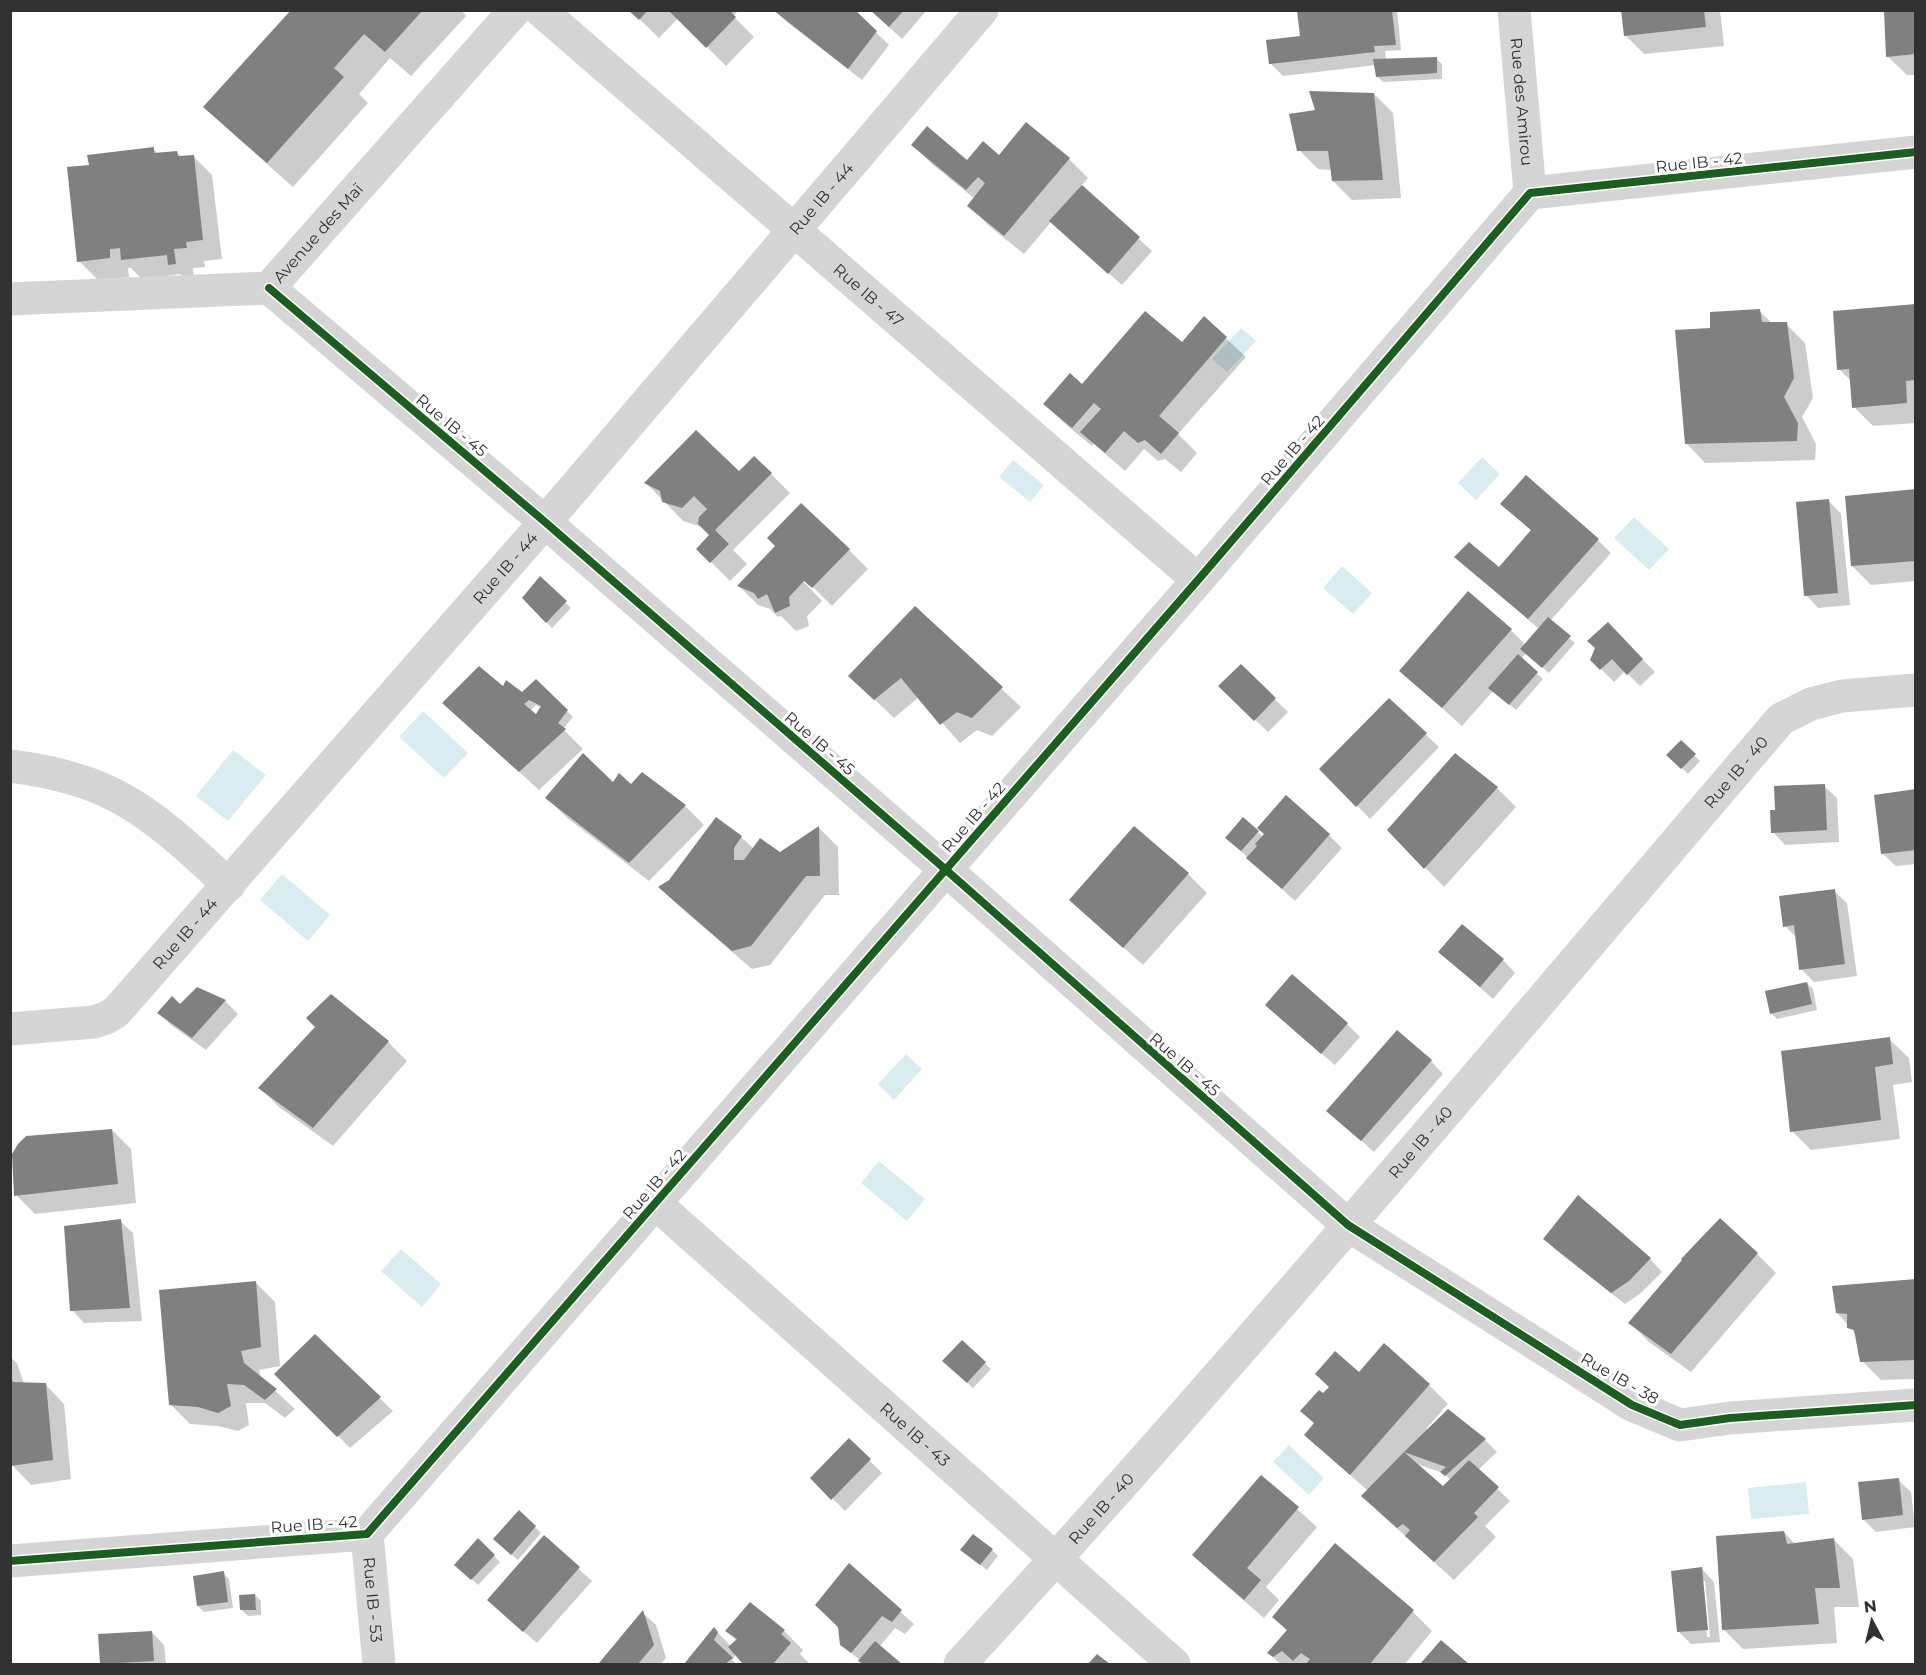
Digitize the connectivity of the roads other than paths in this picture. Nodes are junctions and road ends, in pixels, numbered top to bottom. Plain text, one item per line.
1 (515, 10) edge
2 (540, 10) edge
3 (982, 10) edge
4 (1514, 10) edge
5 (1916, 153) edge
6 (1530, 193) junction
7 (794, 232) junction
8 (269, 288) junction
9 (10, 299) edge
10 (545, 522) junction
11 (1198, 580) junction
12 (1916, 690) edge
13 (10, 766) edge
14 (945, 869) junction
15 (229, 885) junction
16 (10, 1029) edge
17 (655, 1203) junction
18 (1347, 1225) junction
19 (1916, 1405) edge
20 (367, 1534) junction
21 (1057, 1559) junction
22 (10, 1561) edge
23 (379, 1665) edge
24 (960, 1665) edge
25 (1174, 1665) edge

1 - 8 street, Avenue des Maï
2 - 7 street, Rue IB - 47
3 - 7 street, Rue IB - 44
4 - 6 street, Rue des Amirou
5 - 6 street, Rue IB - 42
6 - 11 street, Rue IB - 42
7 - 10 street, Rue IB - 44
7 - 11 street, Rue IB - 47
8 - 9 street, Avenue des Maï
8 - 10 street, Rue IB - 45
10 - 14 street, Rue IB - 45
10 - 15 street, Rue IB - 44
11 - 14 street, Rue IB - 42
12 - 18 street, Rue IB - 40
13 - 15 street
14 - 17 street, Rue IB - 42
14 - 18 street, Rue IB - 45
15 - 16 street, Rue IB - 44
17 - 20 street, Rue IB - 42
17 - 21 street, Rue IB - 43
18 - 19 street, Rue IB - 38
18 - 21 street, Rue IB - 40
20 - 22 street, Rue IB - 42
20 - 23 street, Rue IB - 53
21 - 24 street, Rue IB - 40
21 - 25 street, Rue IB - 43

